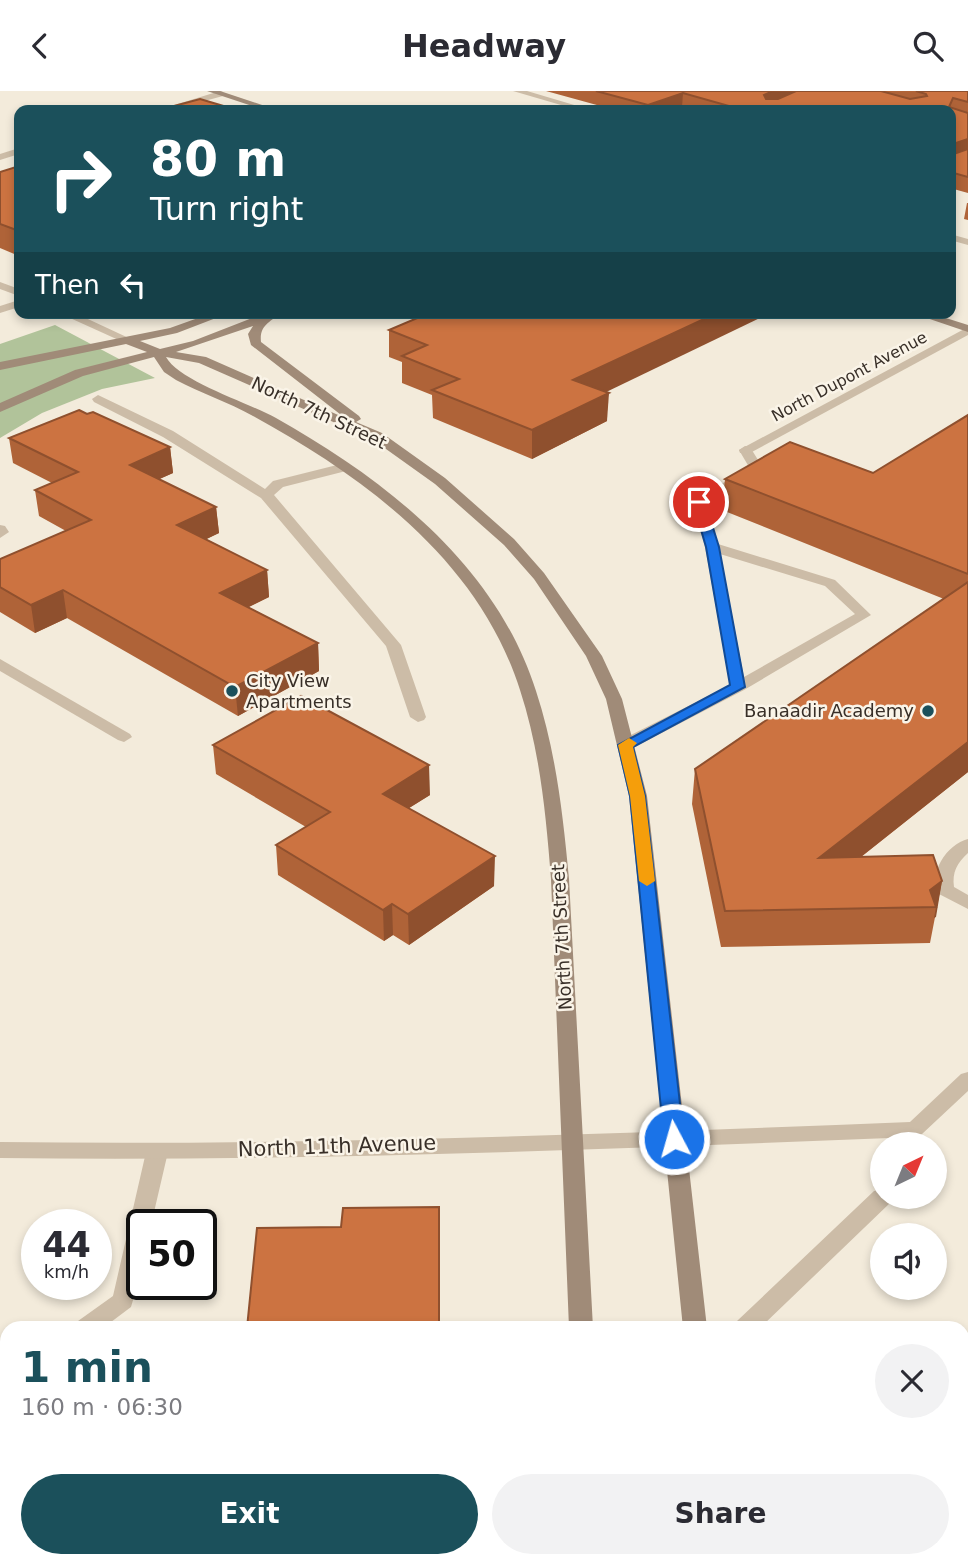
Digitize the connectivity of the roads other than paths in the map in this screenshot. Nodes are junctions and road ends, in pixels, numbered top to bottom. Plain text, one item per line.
1 (232, 91) edge
2 (520, 91) edge
3 (215, 93) edge
4 (178, 105) edge
5 (256, 105) edge
6 (569, 105) edge
7 (79, 319) edge
8 (206, 319) edge
9 (263, 319) joint
10 (936, 319) edge
11 (968, 330) edge
12 (127, 340) junction
13 (157, 352) junction
14 (0, 366) edge
15 (98, 399) dead end
16 (0, 408) edge
17 (377, 436) junction
18 (345, 467) junction
19 (265, 495) junction
20 (712, 547) junction
21 (0, 664) edge
22 (738, 687) junction
23 (418, 717) dead end
24 (124, 737) dead end
25 (625, 745) junction
26 (968, 844) edge
27 (968, 903) edge
28 (968, 1079) edge
29 (916, 1132) edge
30 (870, 1137) edge
31 (572, 1139) junction
32 (674, 1139) junction
33 (0, 1150) edge
34 (157, 1152) junction
35 (870, 1208) edge
36 (96, 1321) edge
37 (581, 1321) edge
38 (694, 1321) edge
39 (752, 1321) edge

1 - 3 main road
2 - 6 street
3 - 4 street
3 - 5 main road
7 - 12 street
8 - 12 main road
9 - 13 main road
9 - 17 main road
10 - 11 main road
11 - 20 street, North Dupont Avenue
12 - 13 main road, North 7th Street
12 - 14 main road
13 - 16 main road
13 - 17 main road, North 7th Street
13 - 18 main road, North 7th Street
15 - 19 street
17 - 25 main road, North 7th Street
18 - 19 street
18 - 31 main road, North 7th Street
19 - 23 street
20 - 22 street
20 - 22 street
21 - 24 street
22 - 25 street
25 - 32 main road, North 7th Street
26 - 27 street
28 - 29 street
30 - 32 street, North 11th Avenue
31 - 32 street, North 11th Avenue
31 - 34 street, North 11th Avenue
31 - 37 main road, North 7th Street
32 - 38 main road, North 7th Street
33 - 34 street, North 11th Avenue
34 - 36 street
35 - 39 street

